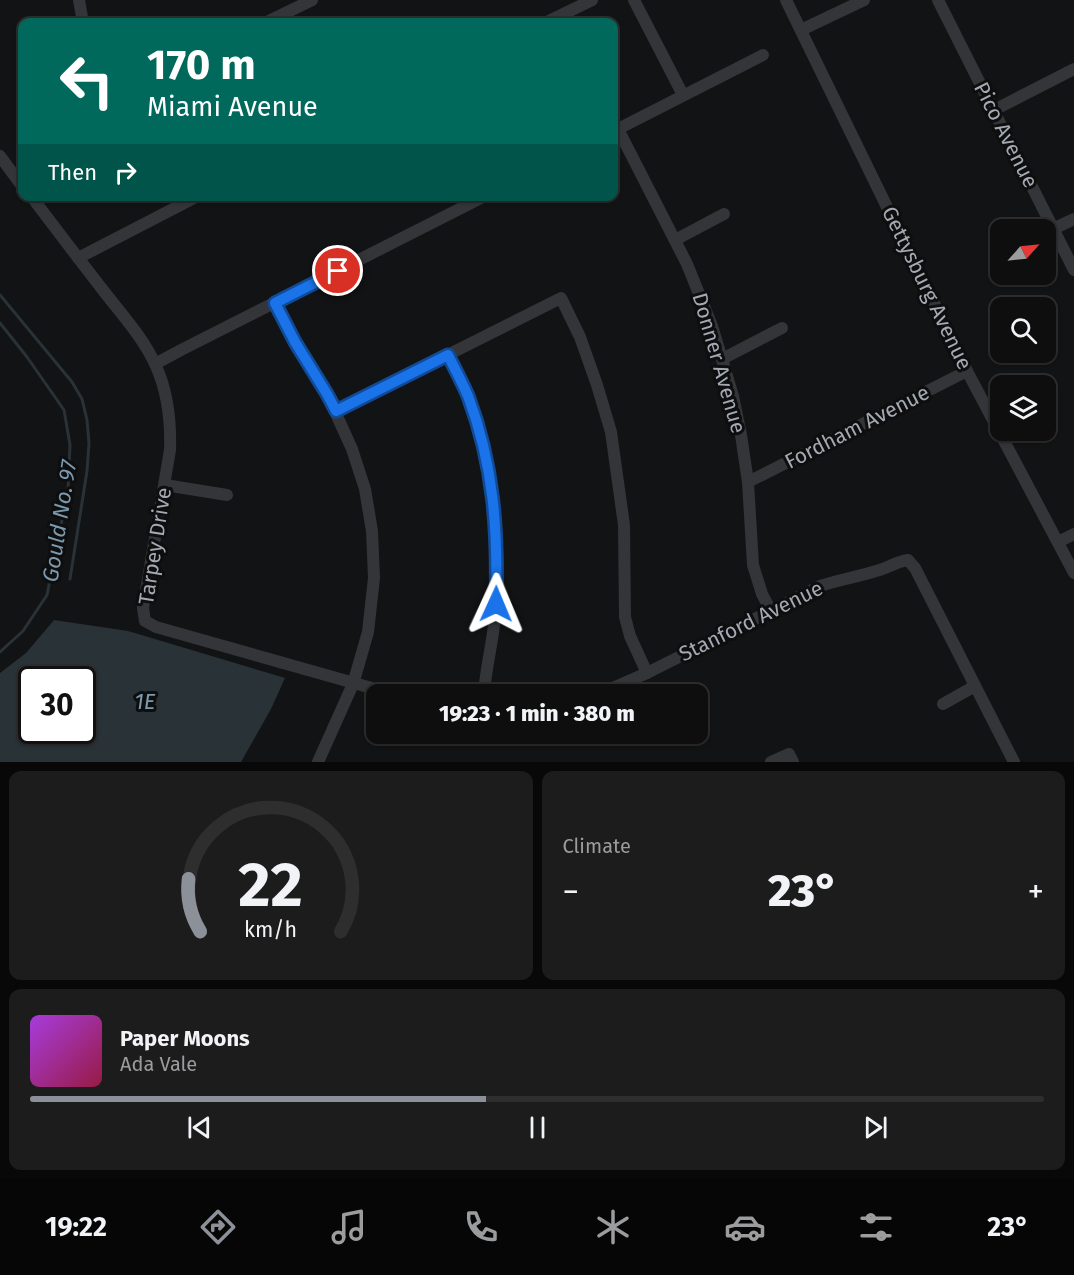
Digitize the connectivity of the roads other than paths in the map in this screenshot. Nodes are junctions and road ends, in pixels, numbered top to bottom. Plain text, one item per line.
1 (80, 0) edge
2 (312, 0) edge
3 (592, 0) edge
4 (634, 0) edge
5 (786, 0) edge
6 (864, 0) edge
7 (938, 0) edge
8 (82, 18) edge
9 (275, 18) edge
10 (554, 18) edge
11 (801, 30) junction
12 (763, 55) dead end
13 (1074, 69) edge
14 (683, 95) junction
15 (994, 110) junction
16 (618, 129) edge
17 (618, 134) edge
18 (0, 156) edge
19 (18, 181) edge
20 (35, 201) edge
21 (475, 201) edge
22 (173, 202) edge
23 (724, 214) dead end
24 (1048, 219) edge
25 (1074, 219) edge
26 (1056, 228) edge
27 (1056, 236) edge
28 (675, 240) junction
29 (78, 258) junction
30 (1074, 270) edge
31 (275, 303) junction
32 (782, 328) dead end
33 (448, 355) junction
34 (722, 359) junction
35 (155, 364) junction
36 (967, 371) junction
37 (336, 411) junction
38 (748, 482) junction
39 (165, 485) junction
40 (226, 495) dead end
41 (1074, 534) edge
42 (1058, 542) junction
43 (1074, 573) edge
44 (771, 611) junction
45 (647, 672) junction
46 (353, 684) junction
47 (485, 684) edge
48 (621, 684) edge
49 (975, 686) junction
50 (366, 687) edge
51 (943, 704) dead end
52 (791, 758) edge
53 (318, 762) edge
54 (771, 762) edge
55 (1014, 762) edge

1 - 8 street
2 - 9 street
3 - 10 street
4 - 14 street
5 - 11 street, Gettysburg Avenue
6 - 11 street
7 - 15 street, Pico Avenue
11 - 36 street, Gettysburg Avenue
12 - 14 street
13 - 15 street
14 - 16 street
15 - 24 street, Pico Avenue
17 - 28 street, Donner Avenue
18 - 19 street
20 - 29 street, Tarpey Drive
21 - 31 street
22 - 29 street
23 - 28 street
25 - 26 street
27 - 30 street, Pico Avenue
28 - 34 street, Donner Avenue
29 - 35 street, Tarpey Drive
31 - 35 street
31 - 37 street
32 - 34 street
33 - 37 street
33 - 45 street
33 - 47 street
34 - 38 street, Donner Avenue
35 - 39 street, Tarpey Drive
36 - 38 street, Fordham Avenue
36 - 42 street, Gettysburg Avenue
37 - 46 street
38 - 44 street, Donner Avenue
39 - 40 street
39 - 46 street, Tarpey Drive
41 - 42 street
42 - 43 street, Gettysburg Avenue
44 - 45 street, Stanford Avenue
44 - 49 street, Stanford Avenue
45 - 48 street, Stanford Avenue
46 - 50 street
46 - 53 street
49 - 51 street
49 - 55 street
52 - 54 street

